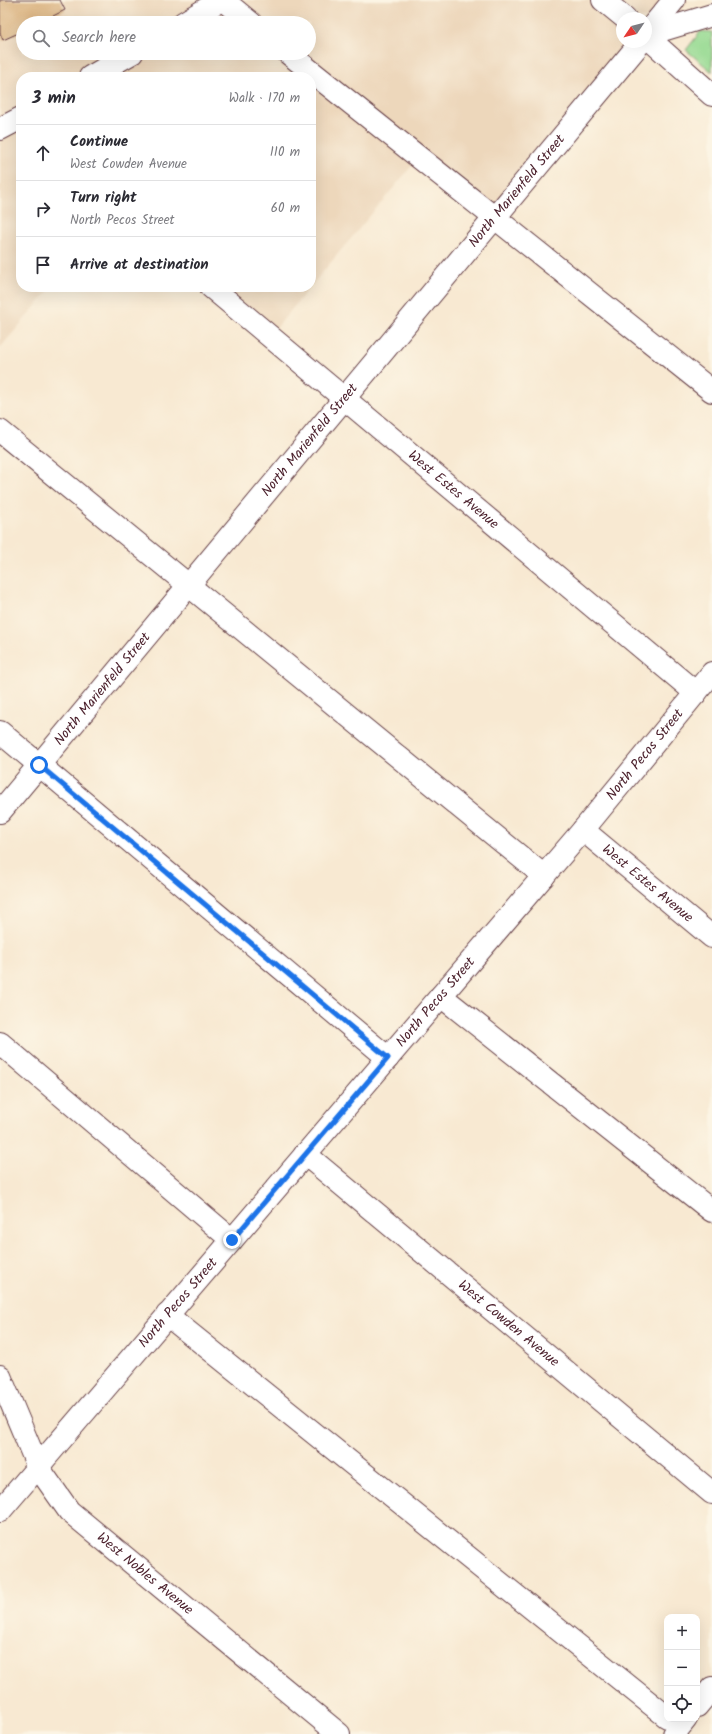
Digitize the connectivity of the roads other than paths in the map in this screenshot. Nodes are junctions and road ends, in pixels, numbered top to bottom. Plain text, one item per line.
1 (222, 0) edge
2 (603, 0) edge
3 (674, 0) edge
4 (618, 12) edge
5 (712, 15) edge
6 (195, 16) edge
7 (242, 16) edge
8 (652, 28) edge
9 (652, 33) edge
10 (652, 40) edge
11 (635, 48) edge
12 (120, 60) edge
13 (297, 60) edge
14 (99, 72) edge
15 (312, 72) edge
16 (316, 76) edge
17 (712, 95) edge
18 (494, 219) junction
19 (217, 292) edge
20 (712, 391) edge
21 (344, 398) junction
22 (0, 431) edge
23 (189, 584) junction
24 (712, 673) edge
25 (696, 693) junction
26 (0, 732) edge
27 (39, 765) junction
28 (0, 812) edge
29 (583, 830) junction
30 (544, 876) junction
31 (712, 937) edge
32 (441, 996) junction
33 (0, 1043) edge
34 (388, 1058) junction
35 (304, 1154) junction
36 (712, 1211) edge
37 (232, 1240) junction
38 (167, 1316) junction
39 (0, 1376) edge
40 (38, 1467) junction
41 (712, 1493) edge
42 (0, 1511) edge
43 (712, 1688) edge
44 (700, 1702) edge
45 (675, 1723) edge
46 (339, 1734) edge

1 - 6 main road
1 - 7 main road
2 - 4 main road
3 - 8 main road
5 - 9 main road
10 - 17 main road
11 - 18 main road, North Marienfeld Street
12 - 14 main road
13 - 15 main road
16 - 18 main road
18 - 20 main road
18 - 21 main road, North Marienfeld Street
19 - 21 main road, West Estes Avenue
21 - 23 main road, North Marienfeld Street
21 - 25 main road, West Estes Avenue
22 - 23 main road
23 - 27 main road, North Marienfeld Street
23 - 30 main road
24 - 25 main road, North Pecos Street
25 - 29 main road, North Pecos Street
26 - 27 main road
27 - 28 main road, North Marienfeld Street
27 - 34 main road
29 - 30 main road, North Pecos Street
29 - 31 main road, West Estes Avenue
30 - 32 main road, North Pecos Street
32 - 34 main road, North Pecos Street
32 - 36 main road
33 - 37 main road
34 - 35 main road, North Pecos Street
35 - 37 main road, North Pecos Street
35 - 41 main road, West Cowden Avenue
37 - 38 main road, North Pecos Street
38 - 40 main road, North Pecos Street
38 - 45 main road
39 - 40 main road, West Nobles Avenue
40 - 42 main road, North Pecos Street
40 - 46 main road, West Nobles Avenue
43 - 44 main road

